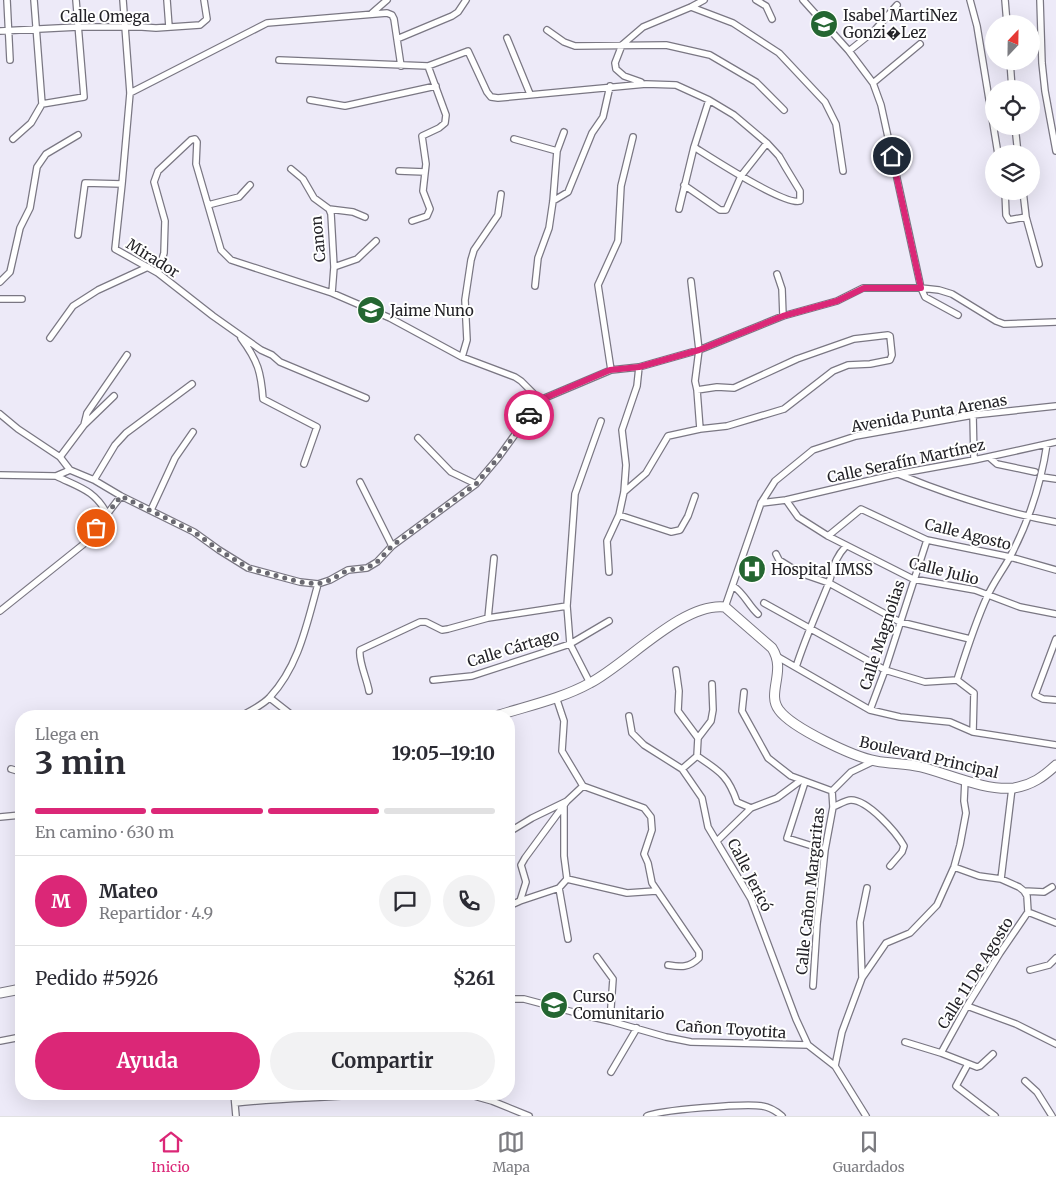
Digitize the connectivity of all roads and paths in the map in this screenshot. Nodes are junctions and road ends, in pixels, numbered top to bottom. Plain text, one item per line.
1 (7, 0) edge
2 (34, 0) edge
3 (76, 0) edge
4 (123, 0) edge
5 (167, 0) edge
6 (204, 0) edge
7 (387, 0) edge
8 (466, 0) edge
9 (704, 0) edge
10 (756, 0) edge
11 (970, 0) edge
12 (1005, 0) edge
13 (1040, 0) edge
14 (808, 1) edge
15 (897, 5) dead end
16 (691, 7) junction
17 (372, 13) junction
18 (1006, 15) edge
19 (772, 19) dead end
20 (78, 27) junction
21 (125, 27) junction
22 (169, 27) junction
23 (36, 29) junction
24 (547, 30) dead end
25 (0, 31) edge
26 (10, 31) junction
27 (507, 38) dead end
28 (397, 39) junction
29 (920, 44) dead end
30 (622, 45) junction
31 (849, 51) junction
32 (10, 60) dead end
33 (279, 60) dead end
34 (401, 66) junction
35 (428, 66) junction
36 (874, 83) junction
37 (646, 84) junction
38 (436, 86) junction
39 (610, 86) junction
40 (130, 93) junction
41 (530, 94) junction
42 (310, 100) dead end
43 (709, 100) junction
44 (42, 104) junction
45 (784, 110) dead end
46 (564, 132) dead end
47 (78, 135) dead end
48 (632, 137) dead end
49 (13, 139) dead end
50 (514, 139) dead end
51 (767, 143) junction
52 (997, 145) edge
53 (694, 146) junction
54 (557, 151) junction
55 (1056, 151) edge
56 (290, 170) dead end
57 (399, 171) dead end
58 (843, 171) dead end
59 (425, 172) junction
60 (741, 176) junction
61 (122, 184) junction
62 (250, 185) dead end
63 (684, 185) junction
64 (501, 194) dead end
65 (1005, 200) edge
66 (1024, 200) edge
67 (553, 201) junction
68 (208, 205) junction
69 (679, 208) dead end
70 (329, 209) junction
71 (365, 217) dead end
72 (1026, 217) junction
73 (412, 222) dead end
74 (78, 235) dead end
75 (376, 241) dead end
76 (1039, 264) dead end
77 (148, 267) junction
78 (334, 267) junction
79 (158, 273) junction
80 (777, 274) dead end
81 (0, 282) edge
82 (691, 282) dead end
83 (534, 286) dead end
84 (921, 288) junction
85 (332, 294) junction
86 (0, 299) edge
87 (22, 299) dead end
88 (958, 315) dead end
89 (783, 316) junction
90 (1056, 322) edge
91 (237, 332) junction
92 (50, 338) dead end
93 (699, 350) junction
94 (127, 355) dead end
95 (462, 357) junction
96 (639, 367) junction
97 (610, 370) junction
98 (192, 384) dead end
99 (697, 390) junction
100 (114, 396) dead end
101 (366, 398) dead end
102 (540, 400) junction
103 (1056, 406) edge
104 (0, 414) edge
105 (973, 415) junction
106 (601, 421) dead end
107 (84, 425) junction
108 (700, 429) junction
109 (193, 432) dead end
110 (418, 438) dead end
111 (1056, 442) edge
112 (1048, 444) junction
113 (60, 457) junction
114 (988, 457) junction
115 (974, 460) junction
116 (304, 464) dead end
117 (70, 470) junction
118 (1035, 472) dead end
119 (897, 474) junction
120 (0, 475) edge
121 (56, 476) junction
122 (1042, 476) junction
123 (1056, 479) edge
124 (94, 480) junction
125 (360, 482) dead end
126 (476, 484) junction
127 (624, 492) junction
128 (121, 496) junction
129 (695, 496) dead end
130 (786, 500) junction
131 (761, 503) junction
132 (151, 510) junction
133 (107, 514) junction
134 (618, 515) junction
135 (1029, 517) junction
136 (1056, 522) edge
137 (828, 536) junction
138 (927, 540) junction
139 (392, 546) junction
140 (846, 546) junction
141 (776, 554) dead end
142 (1010, 557) junction
143 (494, 558) dead end
144 (1056, 570) edge
145 (609, 572) dead end
146 (913, 579) junction
147 (829, 583) junction
148 (318, 584) junction
149 (733, 586) junction
150 (988, 595) junction
151 (764, 603) dead end
152 (567, 606) junction
153 (725, 607) junction
154 (0, 611) edge
155 (758, 614) dead end
156 (1056, 614) edge
157 (488, 618) junction
158 (609, 621) dead end
159 (900, 622) junction
160 (810, 627) junction
161 (970, 639) junction
162 (1056, 639) edge
163 (570, 644) junction
164 (1053, 654) edge
165 (778, 657) junction
166 (796, 667) junction
167 (676, 670) dead end
168 (886, 670) junction
169 (433, 680) dead end
170 (956, 680) junction
171 (590, 683) junction
172 (712, 684) dead end
173 (369, 691) dead end
174 (744, 692) dead end
175 (556, 697) junction
176 (270, 698) junction
177 (1056, 700) edge
178 (251, 710) edge
179 (285, 710) edge
180 (515, 710) edge
181 (870, 710) junction
182 (629, 716) dead end
183 (973, 732) junction
184 (698, 738) junction
185 (1056, 746) edge
186 (697, 756) junction
187 (874, 761) junction
188 (1056, 765) edge
189 (11, 769) dead end
190 (682, 769) junction
191 (15, 770) edge
192 (965, 780) junction
193 (802, 781) junction
194 (582, 786) junction
195 (1012, 788) junction
196 (832, 791) junction
197 (566, 804) junction
198 (833, 807) junction
199 (751, 808) junction
200 (15, 816) edge
201 (0, 817) edge
202 (515, 828) edge
203 (716, 841) junction
204 (825, 850) junction
205 (890, 866) dead end
206 (954, 867) junction
207 (567, 879) junction
208 (1002, 879) junction
209 (1052, 887) dead end
210 (559, 888) junction
211 (867, 888) dead end
212 (656, 891) junction
213 (1024, 891) junction
214 (520, 901) junction
215 (515, 903) edge
216 (1028, 912) junction
217 (1056, 924) edge
218 (568, 939) dead end
219 (597, 958) dead end
220 (1056, 958) edge
221 (668, 965) dead end
222 (1030, 970) dead end
223 (862, 978) junction
224 (813, 986) dead end
225 (15, 990) edge
226 (0, 993) edge
227 (515, 999) edge
228 (967, 1006) junction
229 (610, 1021) junction
230 (638, 1028) junction
231 (15, 1038) edge
232 (0, 1041) edge
233 (905, 1042) dead end
234 (1056, 1044) edge
235 (808, 1046) junction
236 (941, 1053) junction
237 (994, 1054) dead end
238 (968, 1064) junction
239 (835, 1066) junction
240 (611, 1072) dead end
241 (1025, 1081) dead end
242 (257, 1100) edge
243 (488, 1100) edge
244 (235, 1102) joint
245 (236, 1116) edge
246 (529, 1116) edge
247 (647, 1116) edge
248 (782, 1116) edge
249 (866, 1116) edge
250 (995, 1116) edge
251 (1052, 1116) edge

1 - 26 street
2 - 23 street
3 - 20 street
4 - 21 street, Mirador
5 - 22 street
6 - 22 street, Calle Omega
7 - 17 street
8 - 28 street
9 - 16 street
10 - 19 street
11 - 52 street
12 - 18 street
13 - 55 street
14 - 31 street
15 - 31 street
16 - 30 street
16 - 58 street
17 - 28 street
17 - 40 street
20 - 21 street, Calle Omega
20 - 23 street, Calle Omega
20 - 44 street
21 - 22 street, Calle Omega
21 - 40 street, Mirador
23 - 26 street, Calle Omega
23 - 44 street
24 - 30 street
25 - 26 street, Calle Omega
26 - 32 street
27 - 41 street
28 - 34 street
29 - 36 street
30 - 37 street
30 - 45 street
31 - 36 street
33 - 34 street
34 - 35 street
35 - 38 street
35 - 41 street
36 - 84 street
37 - 39 street
37 - 43 street
38 - 42 street
38 - 59 street
39 - 41 street
39 - 67 street
40 - 61 street, Mirador
43 - 51 street
43 - 53 street
44 - 49 street
46 - 54 street
47 - 81 street
48 - 97 street
50 - 54 street
51 - 60 street
51 - 60 street
53 - 60 street
53 - 63 street
54 - 67 street
56 - 70 street, Canon
57 - 59 street
59 - 73 street
60 - 63 street
61 - 74 street
61 - 77 street, Mirador
62 - 68 street
63 - 69 street
64 - 95 street
65 - 72 street
66 - 72 street
67 - 83 street
68 - 79 street
68 - 85 street
70 - 71 street
70 - 78 street, Canon
72 - 76 street
75 - 78 street
77 - 79 street, Mirador
77 - 92 street
78 - 85 street, Canon
79 - 91 street, Mirador
80 - 89 street
82 - 93 street
84 - 88 street
84 - 89 street
84 - 90 street
85 - 95 street
86 - 87 street
89 - 93 street
91 - 101 street, Mirador
91 - 116 street
93 - 96 street
93 - 99 street
94 - 107 street
95 - 102 street
96 - 97 street
96 - 127 street
97 - 102 street
98 - 124 street
99 - 108 street
99 - 108 street
100 - 107 street
102 - 126 street
103 - 105 street, Avenida Punta Arenas
104 - 113 street
105 - 115 street
105 - 131 street, Avenida Punta Arenas
106 - 152 street
107 - 113 street
108 - 127 street
109 - 132 street
110 - 126 street
111 - 112 street, Calle Serafín Martínez
112 - 114 street, Calle Serafín Martínez
112 - 122 street
113 - 117 street
114 - 115 street, Calle Serafín Martínez
114 - 118 street
115 - 119 street, Calle Serafín Martínez
117 - 121 street
117 - 124 street
119 - 130 street, Calle Serafín Martínez
119 - 135 street
120 - 121 street
121 - 133 street
122 - 123 street
122 - 135 street
124 - 128 street
125 - 139 street
126 - 139 street
127 - 134 street
128 - 132 street
128 - 133 street
129 - 134 street
130 - 131 street, Calle Serafín Martínez
130 - 137 street, Calle Julio
131 - 149 street, Avenida Punta Arenas
132 - 148 street
133 - 154 street
134 - 145 street
135 - 136 street
135 - 142 street
137 - 138 street, Calle Agosto
137 - 140 street, Calle Julio
138 - 142 street, Calle Agosto
138 - 146 street, Calle Magnolias
139 - 148 street
140 - 146 street, Calle Julio
140 - 147 street
141 - 147 street
142 - 144 street, Calle Agosto
142 - 150 street
143 - 157 street
146 - 150 street, Calle Julio
146 - 159 street, Calle Magnolias
147 - 159 street
147 - 160 street
148 - 176 street
149 - 153 street, Avenida Punta Arenas
149 - 155 street
150 - 156 street, Calle Julio
150 - 161 street
151 - 160 street
152 - 157 street
152 - 163 street
153 - 165 street
153 - 171 street
157 - 173 street
158 - 163 street, Calle Cártago
159 - 161 street
159 - 168 street, Calle Magnolias
160 - 166 street
160 - 168 street
161 - 170 street
162 - 164 street
163 - 169 street, Calle Cártago
163 - 171 street
164 - 177 street
165 - 166 street
165 - 187 street, Boulevard Principal
166 - 181 street
167 - 184 street
168 - 170 street
168 - 181 street, Calle Magnolias
170 - 183 street
171 - 175 street
172 - 184 street
174 - 193 street
175 - 180 street
175 - 194 street
176 - 178 street
176 - 179 street
181 - 183 street
182 - 190 street
183 - 185 street
184 - 186 street
186 - 190 street
186 - 199 street
187 - 192 street, Boulevard Principal
187 - 196 street, Calle Cañon Margaritas
188 - 195 street, Boulevard Principal
189 - 191 street
190 - 203 street
192 - 195 street, Boulevard Principal
192 - 206 street
193 - 196 street
193 - 199 street, Calle Jericó
193 - 204 street
194 - 197 street
194 - 212 street
195 - 208 street
196 - 198 street, Calle Cañon Margaritas
197 - 202 street
197 - 207 street
197 - 214 street
198 - 204 street, Calle Cañon Margaritas
198 - 205 street
199 - 203 street, Calle Jericó
200 - 201 street
203 - 235 street, Calle Jericó
204 - 224 street, Calle Cañon Margaritas
206 - 208 street
206 - 223 street
207 - 210 street
207 - 212 street
208 - 213 street
209 - 213 street
210 - 214 street
210 - 218 street
211 - 223 street
212 - 221 street
213 - 216 street, Calle 11 De Agosto
214 - 215 street
216 - 217 street
216 - 228 street, Calle 11 De Agosto
219 - 229 street
220 - 222 street
223 - 239 street
225 - 226 street
227 - 229 street, Cañon Toyotita
228 - 234 street
228 - 236 street, Calle 11 De Agosto
229 - 230 street, Cañon Toyotita
230 - 235 street, Cañon Toyotita
230 - 240 street
231 - 232 street
233 - 236 street, Calle 11 De Agosto
235 - 239 street
236 - 238 street, Calle 11 De Agosto
237 - 238 street, Calle 11 De Agosto
238 - 250 street
239 - 249 street
241 - 251 street
242 - 244 street
243 - 246 street
244 - 245 street
247 - 248 street

